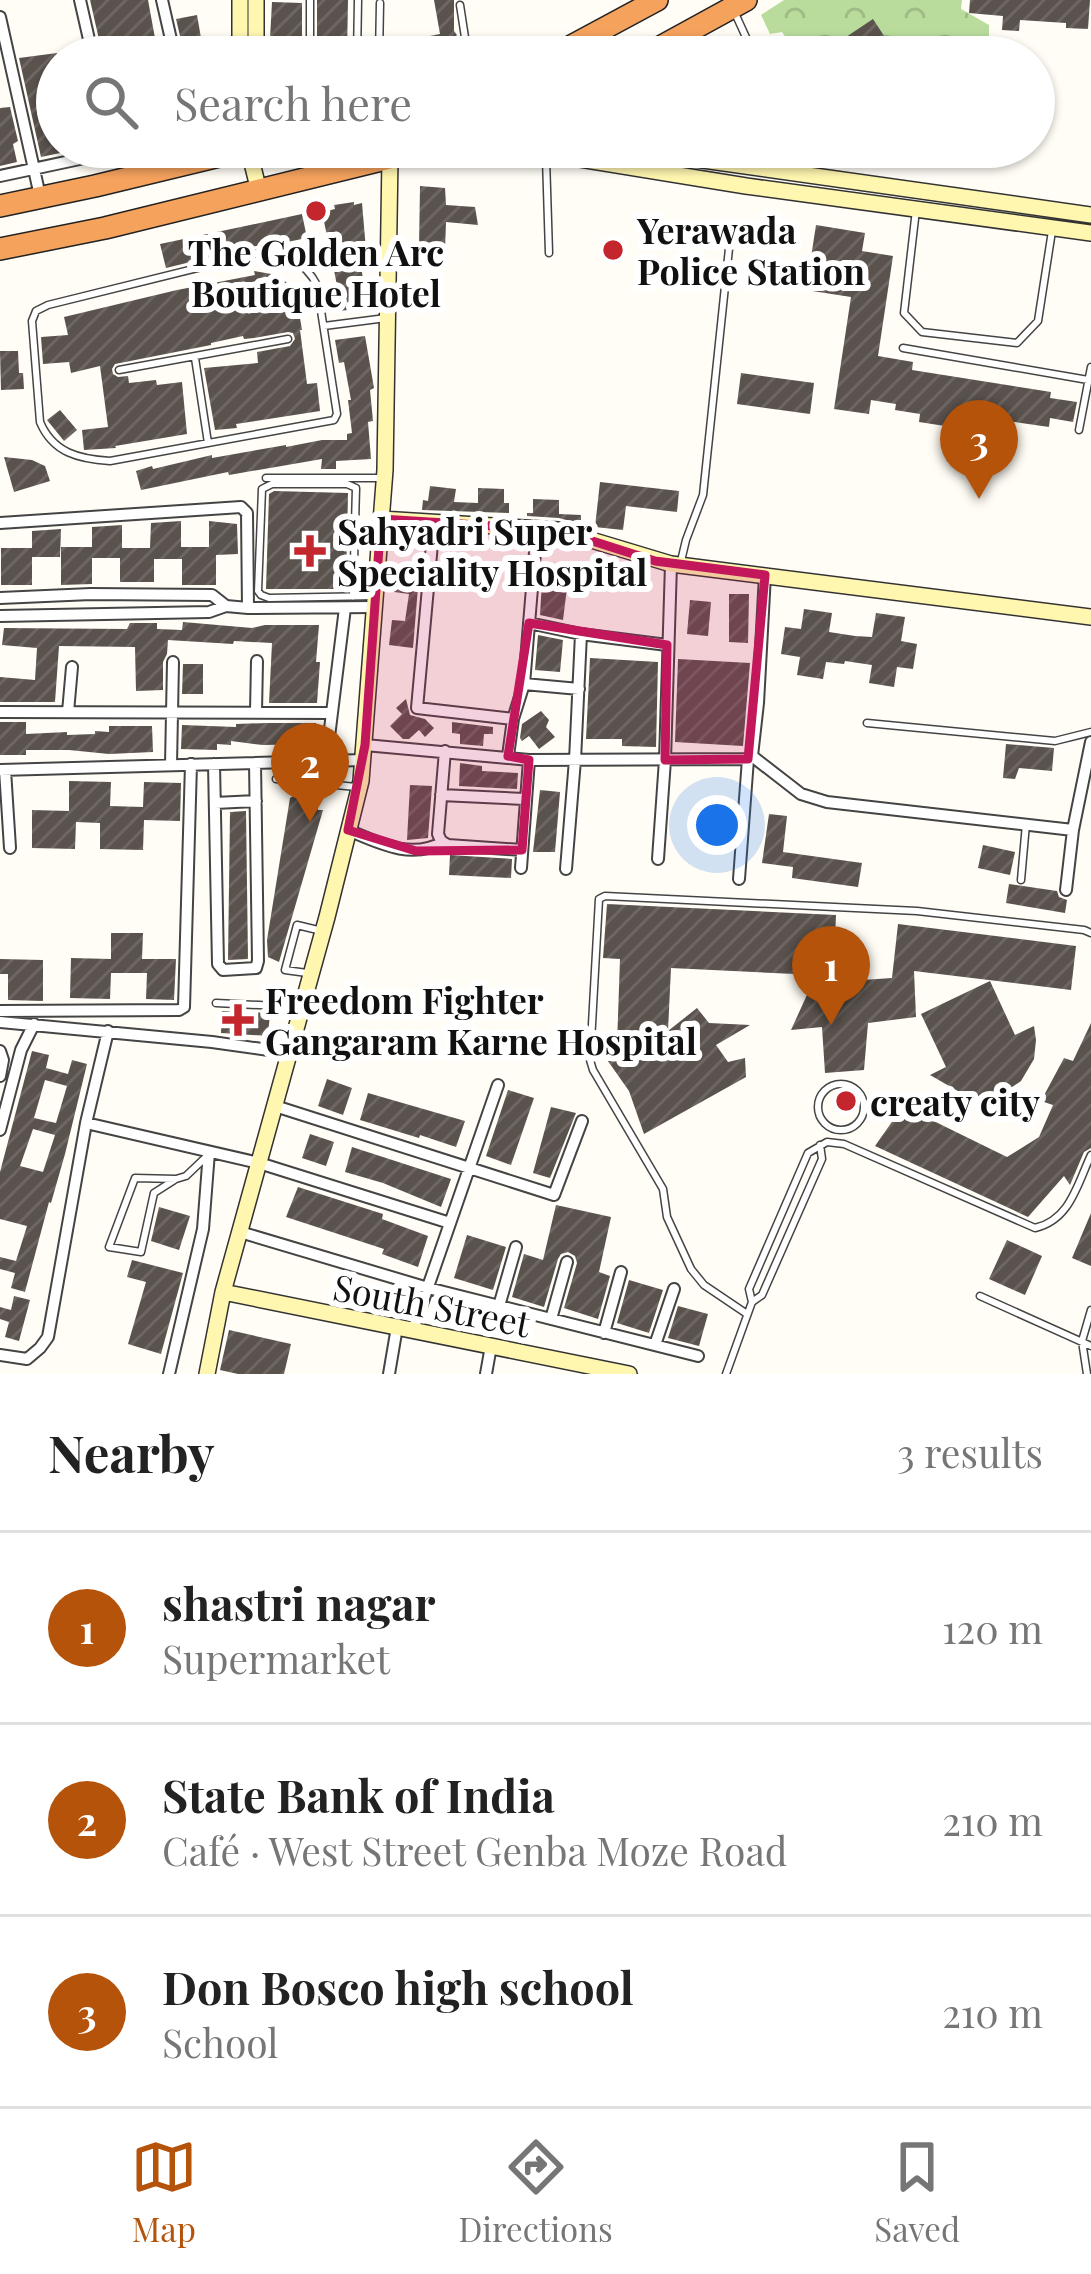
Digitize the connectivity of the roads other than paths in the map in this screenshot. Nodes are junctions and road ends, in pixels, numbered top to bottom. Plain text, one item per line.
1 (80, 0) edge
2 (162, 0) edge
3 (240, 0) edge
4 (256, 0) edge
5 (310, 0) edge
6 (358, 0) edge
7 (657, 0) edge
8 (380, 3) dead end
9 (739, 4) edge
10 (460, 5) dead end
11 (0, 17) edge
12 (88, 36) edge
13 (170, 36) edge
14 (240, 36) edge
15 (256, 36) edge
16 (310, 36) edge
17 (357, 36) edge
18 (379, 36) edge
19 (465, 36) edge
20 (590, 36) edge
21 (691, 36) edge
22 (749, 36) edge
23 (38, 168) edge
24 (117, 168) edge
25 (155, 168) edge
26 (255, 168) edge
27 (349, 168) edge
28 (390, 168) edge
29 (546, 168) edge
30 (635, 168) edge
31 (759, 168) edge
32 (34, 169) junction
33 (0, 176) edge
34 (120, 180) junction
35 (259, 190) junction
36 (40, 197) junction
37 (0, 206) edge
38 (916, 209) junction
39 (1091, 215) edge
40 (1052, 228) junction
41 (1091, 233) edge
42 (730, 238) dead end
43 (0, 249) edge
44 (389, 253) junction
45 (549, 253) dead end
46 (328, 263) dead end
47 (388, 317) junction
48 (324, 326) junction
49 (288, 339) dead end
50 (904, 349) dead end
51 (195, 356) junction
52 (1091, 367) edge
53 (119, 370) dead end
54 (1088, 380) edge
55 (1079, 430) dead end
56 (208, 443) junction
57 (266, 478) dead end
58 (384, 478) junction
59 (371, 513) junction
60 (434, 522) junction
61 (0, 523) edge
62 (537, 528) junction
63 (676, 564) junction
64 (765, 575) junction
65 (0, 598) edge
66 (362, 601) junction
67 (226, 606) junction
68 (248, 608) junction
69 (0, 616) edge
70 (1091, 617) edge
71 (529, 623) junction
72 (581, 634) junction
73 (667, 645) junction
74 (257, 661) dead end
75 (172, 662) dead end
76 (72, 667) dead end
77 (524, 684) junction
78 (579, 689) junction
79 (172, 711) junction
80 (256, 711) junction
81 (0, 712) edge
82 (68, 712) junction
83 (332, 713) junction
84 (513, 719) junction
85 (867, 723) dead end
86 (1091, 732) edge
87 (1091, 742) edge
88 (445, 751) junction
89 (364, 752) junction
90 (508, 757) junction
91 (750, 758) junction
92 (529, 760) junction
93 (575, 760) junction
94 (665, 760) junction
95 (326, 761) junction
96 (255, 763) junction
97 (171, 764) junction
98 (191, 764) junction
99 (214, 764) junction
100 (2, 770) edge
101 (275, 779) dead end
102 (359, 788) junction
103 (441, 795) junction
104 (524, 799) junction
105 (256, 801) junction
106 (215, 802) junction
107 (1026, 824) junction
108 (348, 830) junction
109 (1073, 830) junction
110 (443, 842) junction
111 (10, 848) dead end
112 (522, 850) junction
113 (658, 859) dead end
114 (521, 868) dead end
115 (566, 869) dead end
116 (739, 879) dead end
117 (1021, 880) dead end
118 (1066, 890) dead end
119 (1089, 930) edge
120 (323, 931) junction
121 (311, 974) junction
122 (216, 1004) dead end
123 (302, 1007) junction
124 (0, 1011) edge
125 (0, 1022) edge
126 (34, 1024) junction
127 (108, 1031) junction
128 (0, 1051) edge
129 (290, 1053) junction
130 (0, 1076) edge
131 (498, 1085) dead end
132 (275, 1106) junction
133 (582, 1121) dead end
134 (86, 1123) junction
135 (0, 1130) edge
136 (841, 1130) junction
137 (839, 1143) junction
138 (820, 1145) junction
139 (208, 1153) junction
140 (1091, 1155) edge
141 (259, 1163) junction
142 (470, 1168) junction
143 (176, 1179) junction
144 (450, 1223) junction
145 (240, 1232) junction
146 (516, 1246) dead end
147 (567, 1262) dead end
148 (621, 1272) dead end
149 (428, 1288) junction
150 (674, 1289) dead end
151 (223, 1292) junction
152 (980, 1296) dead end
153 (752, 1302) junction
154 (499, 1306) junction
155 (1091, 1310) edge
156 (748, 1313) junction
157 (550, 1319) junction
158 (405, 1329) junction
159 (604, 1333) junction
160 (1082, 1341) junction
161 (655, 1345) junction
162 (491, 1346) junction
163 (1091, 1346) edge
164 (0, 1354) edge
165 (698, 1357) dead end
166 (169, 1374) edge
167 (207, 1374) edge
168 (389, 1374) edge
169 (486, 1374) edge
170 (629, 1374) edge
171 (726, 1374) edge
172 (1087, 1374) edge

1 - 12 street
2 - 13 street
3 - 14 street
4 - 15 street
5 - 16 lane
6 - 17 lane
7 - 20 highway
8 - 18 lane
9 - 21 highway
9 - 22 lane
10 - 19 lane
11 - 32 street
23 - 32 street
24 - 34 street
25 - 34 highway
26 - 35 street
27 - 35 highway
28 - 44 street
29 - 45 lane
30 - 38 street
31 - 39 street
32 - 33 street
32 - 36 street
34 - 36 highway
35 - 43 highway
36 - 37 highway
38 - 40 street
38 - 40 lane
40 - 41 street
42 - 63 lane
44 - 46 lane
44 - 47 street
47 - 48 lane
47 - 58 street
48 - 56 lane
48 - 56 lane
49 - 51 lane
50 - 54 lane
51 - 53 lane
51 - 56 lane
52 - 54 lane
54 - 55 lane
57 - 58 lane
58 - 59 street
59 - 60 street
59 - 66 street
59 - 66 lane
59 - 66 lane
60 - 62 street
60 - 84 street
61 - 68 street
62 - 63 street
62 - 71 street
63 - 64 street
63 - 73 street
64 - 70 street
64 - 91 street
65 - 67 street
66 - 68 street
66 - 83 street
66 - 89 street
67 - 68 street
67 - 69 street
71 - 72 street
71 - 77 street
72 - 73 street
72 - 78 street
73 - 94 street
74 - 80 street
75 - 79 street
76 - 82 street
77 - 78 street
77 - 84 street
78 - 93 street
79 - 80 street
79 - 82 street
79 - 97 street
80 - 83 street
81 - 82 street
83 - 95 street
84 - 90 street
85 - 86 lane
87 - 109 street
88 - 89 street
88 - 90 street
88 - 103 street
89 - 95 street
89 - 102 street
90 - 92 street
91 - 94 street
91 - 107 street
91 - 116 street
92 - 93 street
92 - 104 street
93 - 94 street
93 - 115 street
94 - 113 street
95 - 96 street
96 - 99 street
96 - 105 street
97 - 98 street
97 - 100 street
98 - 99 street
98 - 124 street
99 - 106 street
100 - 111 street
101 - 102 lane
102 - 108 street
103 - 104 street
103 - 110 street
104 - 112 street
105 - 106 street
105 - 106 street
107 - 109 street
107 - 117 lane
108 - 110 street
108 - 120 street
109 - 118 street
110 - 112 street
112 - 114 street
119 - 156 lane
120 - 121 street
120 - 121 lane
121 - 123 street
122 - 123 lane
123 - 129 street
125 - 126 street
126 - 127 street
126 - 135 street
127 - 129 street
127 - 134 street
128 - 130 street
129 - 132 street
131 - 142 street
132 - 141 street
132 - 142 street
133 - 142 street
134 - 139 street
134 - 164 street
136 - 136 lane
136 - 137 lane
137 - 138 lane
137 - 140 lane
138 - 153 lane
138 - 153 lane
139 - 141 street
139 - 143 lane
139 - 166 street
141 - 144 street
141 - 145 street
142 - 144 street
143 - 143 lane
144 - 149 street
145 - 149 street
145 - 151 street
146 - 154 street
147 - 157 street
148 - 159 street
149 - 154 street
149 - 158 street
150 - 161 street
151 - 158 street, South Street
151 - 167 street
152 - 160 lane
153 - 156 lane
154 - 157 street
155 - 160 lane
156 - 171 lane
157 - 159 street
158 - 162 street, South Street
158 - 168 street
159 - 161 street
160 - 163 lane
160 - 172 lane
161 - 165 street
162 - 169 street
162 - 170 street, South Street

